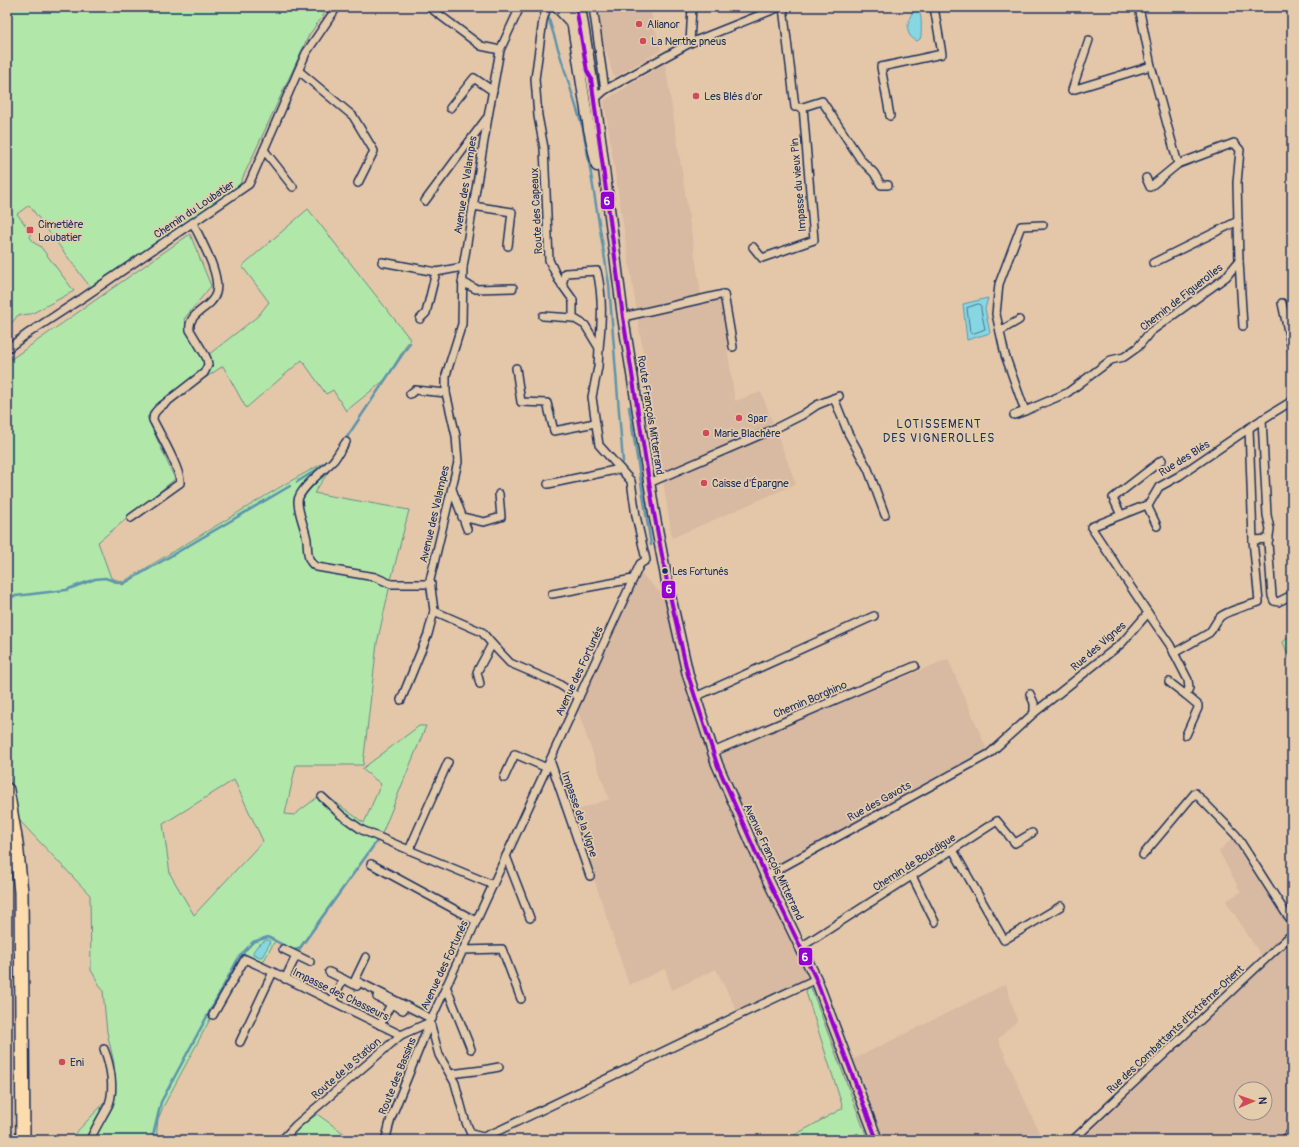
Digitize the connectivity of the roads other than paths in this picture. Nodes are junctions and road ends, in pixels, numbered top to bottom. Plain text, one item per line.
1 (337, 7) edge
2 (429, 7) edge
3 (520, 7) edge
4 (547, 7) edge
5 (557, 7) edge
6 (570, 7) edge
7 (576, 7) edge
8 (580, 7) edge
9 (593, 7) edge
10 (692, 7) edge
11 (776, 7) edge
12 (783, 7) edge
13 (934, 7) edge
14 (1138, 7) edge
15 (573, 24) junction
16 (1088, 40) dead end
17 (690, 43) junction
18 (500, 50) junction
19 (1151, 66) junction
20 (299, 71) junction
21 (592, 81) junction
22 (605, 90) junction
23 (493, 91) junction
24 (594, 99) junction
25 (803, 107) junction
26 (450, 108) dead end
27 (890, 116) dead end
28 (488, 117) junction
29 (264, 150) junction
30 (1178, 164) junction
31 (1146, 178) dead end
32 (358, 183) dead end
33 (888, 185) dead end
34 (293, 187) dead end
35 (425, 201) dead end
36 (473, 206) junction
37 (1238, 221) junction
38 (193, 223) junction
39 (1043, 225) dead end
40 (508, 246) dead end
41 (613, 246) junction
42 (753, 247) dead end
43 (1239, 261) junction
44 (382, 262) dead end
45 (1153, 263) dead end
46 (462, 267) junction
47 (436, 272) junction
48 (462, 282) junction
49 (562, 285) junction
50 (513, 288) dead end
51 (1282, 303) dead end
52 (543, 316) dead end
53 (623, 317) junction
54 (573, 318) junction
55 (420, 319) dead end
56 (1019, 320) dead end
57 (1243, 326) dead end
58 (1000, 331) junction
59 (598, 348) junction
60 (734, 348) dead end
61 (7, 349) edge
62 (1292, 350) edge
63 (516, 368) dead end
64 (446, 393) junction
65 (410, 394) dead end
66 (1292, 401) edge
67 (1025, 411) junction
68 (1014, 415) dead end
69 (1262, 419) junction
70 (595, 423) junction
71 (1249, 428) junction
72 (346, 442) dead end
73 (1162, 460) dead end
74 (620, 469) junction
75 (649, 483) junction
76 (548, 484) dead end
77 (452, 489) junction
78 (499, 494) dead end
79 (1147, 505) junction
80 (885, 515) dead end
81 (1121, 515) junction
82 (462, 517) junction
83 (132, 518) dead end
84 (1157, 526) dead end
85 (466, 530) dead end
86 (1268, 539) junction
87 (1253, 540) junction
88 (633, 579) junction
89 (431, 584) junction
90 (668, 588) joint
91 (552, 594) dead end
92 (1292, 595) edge
93 (434, 611) junction
94 (1148, 613) junction
95 (874, 616) dead end
96 (492, 644) junction
97 (1174, 653) junction
98 (915, 666) dead end
99 (1169, 682) dead end
100 (480, 684) dead end
101 (1030, 694) dead end
102 (1186, 695) junction
103 (579, 697) junction
104 (695, 697) junction
105 (401, 700) dead end
106 (1034, 713) junction
107 (1186, 735) dead end
108 (1002, 743) joint
109 (713, 752) junction
110 (550, 760) junction
111 (448, 762) dead end
112 (547, 768) junction
113 (504, 778) dead end
114 (7, 790) edge
115 (322, 797) dead end
116 (1032, 833) dead end
117 (409, 850) junction
118 (953, 850) junction
119 (1143, 855) dead end
120 (506, 856) junction
121 (371, 864) dead end
122 (590, 876) dead end
123 (766, 876) junction
124 (912, 876) junction
125 (493, 885) junction
126 (1061, 906) dead end
127 (530, 918) dead end
128 (476, 921) junction
129 (935, 922) dead end
130 (1292, 923) edge
131 (1292, 934) edge
132 (801, 947) junction
133 (283, 949) dead end
134 (463, 950) junction
135 (296, 956) junction
136 (366, 957) dead end
137 (310, 962) dead end
138 (273, 972) junction
139 (329, 972) dead end
140 (285, 979) junction
141 (343, 979) junction
142 (816, 979) junction
143 (357, 986) dead end
144 (446, 986) junction
145 (377, 997) dead end
146 (521, 999) dead end
147 (332, 1001) junction
148 (391, 1004) junction
149 (403, 1010) dead end
150 (213, 1015) dead end
151 (431, 1020) junction
152 (380, 1025) junction
153 (401, 1035) junction
154 (240, 1042) dead end
155 (104, 1049) dead end
156 (471, 1049) dead end
157 (499, 1067) dead end
158 (450, 1074) junction
159 (1292, 1132) edge
160 (386, 1138) dead end
161 (23, 1140) edge
162 (90, 1140) edge
163 (282, 1140) edge
164 (877, 1140) edge
165 (1073, 1140) edge
166 (1283, 1140) edge

1 - 20 street, Chemin du Loubatier
2 - 18 street
3 - 18 street, Avenue des Valampes
4 - 49 street, Route des Capeaux
5 - 15 main road
6 - 15 main road
7 - 21 main road
8 - 21 main road
9 - 22 street
10 - 17 street
11 - 17 street
12 - 25 street
13 - 27 street
14 - 19 street
15 - 41 main road
16 - 19 street
17 - 22 street
18 - 23 street, Avenue des Valampes
19 - 30 street
20 - 29 street, Chemin du Loubatier
20 - 32 street
21 - 22 street
21 - 24 main road
22 - 24 street
23 - 26 street
23 - 28 street, Avenue des Valampes
24 - 41 main road
25 - 33 street
25 - 42 street, Impasse du vieux Pin
28 - 35 street, Avenue des Valampes
28 - 36 street, Avenue des Valampes
29 - 34 street
29 - 38 street, Chemin du Loubatier
30 - 31 street
30 - 37 street
36 - 40 street
36 - 46 street, Avenue des Valampes
37 - 43 street
37 - 45 street
38 - 61 street, Chemin du Loubatier
38 - 83 street
39 - 58 street
41 - 53 main road, Route François Mitterrand
43 - 57 street
43 - 67 street, Chemin de Figuerolles
44 - 47 street
46 - 47 street
46 - 48 street, Avenue des Valampes
47 - 55 street
48 - 50 street
48 - 64 street, Avenue des Valampes
49 - 54 street, Route des Capeaux
49 - 59 street
51 - 62 street
52 - 54 street
53 - 60 street
53 - 75 main road, Route François Mitterrand
54 - 59 street
56 - 58 street
58 - 67 street
59 - 70 street
63 - 70 street
64 - 65 street
64 - 77 street, Avenue des Valampes
66 - 69 street, Rue des Blés
67 - 68 street, Chemin de Figuerolles
69 - 71 street, Rue des Blés
69 - 86 street
70 - 74 street
71 - 79 street, Rue des Blés
71 - 87 street
72 - 89 street
73 - 81 street
74 - 76 street
74 - 88 street, Avenue des Fortunés
75 - 80 street
75 - 90 main road, Route François Mitterrand
77 - 82 street
77 - 89 street, Avenue des Valampes
78 - 82 street
79 - 81 street
79 - 84 street
81 - 94 street
82 - 85 street
86 - 87 street
86 - 92 street
87 - 97 street
88 - 91 street
88 - 103 street, Avenue des Fortunés
89 - 93 street, Avenue des Valampes
90 - 104 main road, Avenue François Mitterrand
93 - 96 street
93 - 105 street, Avenue des Valampes
94 - 97 street
94 - 106 street, Rue des Vignes
95 - 104 street
96 - 100 street
96 - 103 street
97 - 102 street
98 - 109 street, Chemin Borghino
99 - 102 street
101 - 106 street
102 - 107 street
103 - 110 street, Avenue des Fortunés
104 - 109 main road, Avenue François Mitterrand
106 - 108 street, Rue des Vignes
108 - 123 street, Rue des Gavots
109 - 123 main road, Avenue François Mitterrand
110 - 112 street, Avenue des Fortunés
110 - 122 street, Impasse de la Vigne
111 - 117 street
112 - 113 street
112 - 120 street, Avenue des Fortunés
114 - 161 highway
115 - 117 street
116 - 118 street, Chemin de Bourdigue
117 - 125 street
118 - 124 street, Chemin de Bourdigue
118 - 126 street
119 - 130 street
120 - 125 street, Avenue des Fortunés
120 - 127 street
121 - 128 street
123 - 132 main road, Avenue François Mitterrand
124 - 129 street
124 - 132 street, Chemin de Bourdigue
125 - 128 street, Avenue des Fortunés
128 - 134 street, Avenue des Fortunés
131 - 165 street, Rue des Combattants d'Extrême-Orient
132 - 142 main road, Avenue François Mitterrand
133 - 135 street
134 - 144 street, Avenue des Fortunés
134 - 146 street
135 - 137 street
135 - 140 street
136 - 151 street
138 - 140 street, Impasse des Chasseurs
138 - 150 street, Impasse des Chasseurs
138 - 154 street
139 - 141 street
140 - 147 street, Impasse des Chasseurs
141 - 143 street
141 - 147 street
142 - 158 street, Avenue des Fortunés
142 - 164 main road, Avenue François Mitterrand
144 - 151 street, Avenue des Fortunés
144 - 156 street
145 - 148 street
147 - 152 street, Impasse des Chasseurs
148 - 149 street
148 - 152 street
151 - 153 street, Route de la Station
151 - 158 street, Avenue des Fortunés
151 - 160 street, Route des Bassins
152 - 153 street, Impasse des Chasseurs
153 - 163 street, Route de la Station
155 - 162 street
157 - 158 street
159 - 166 street

